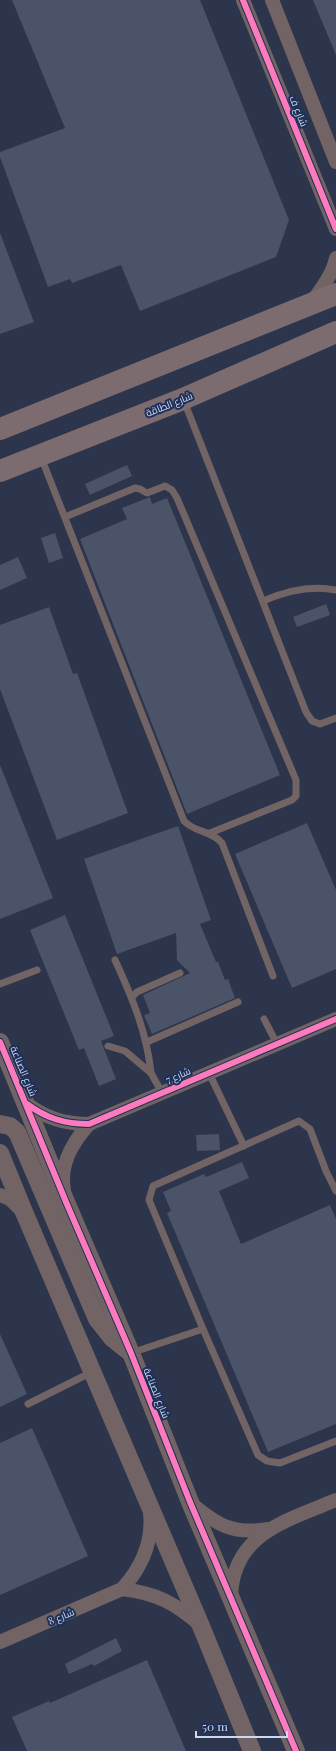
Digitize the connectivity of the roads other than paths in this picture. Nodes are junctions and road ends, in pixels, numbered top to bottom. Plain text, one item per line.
1 (243, 0) edge
2 (272, 0) edge
3 (336, 162) edge
4 (336, 229) edge
5 (336, 258) edge
6 (336, 294) edge
7 (312, 302) junction
8 (336, 332) edge
9 (183, 399) junction
10 (0, 429) edge
11 (40, 455) junction
12 (0, 471) edge
13 (65, 517) junction
14 (336, 590) edge
15 (263, 601) junction
16 (336, 718) edge
17 (210, 833) junction
18 (115, 960) dead end
19 (37, 970) dead end
20 (180, 973) dead end
21 (272, 976) dead end
22 (0, 984) edge
23 (132, 998) junction
24 (238, 1002) dead end
25 (264, 1019) dead end
26 (336, 1019) edge
27 (0, 1042) edge
28 (147, 1042) junction
29 (277, 1044) junction
30 (108, 1046) dead end
31 (151, 1073) junction
32 (209, 1073) junction
33 (162, 1093) junction
34 (27, 1104) junction
35 (0, 1124) edge
36 (88, 1124) junction
37 (244, 1146) junction
38 (0, 1153) edge
39 (336, 1191) edge
40 (0, 1195) edge
41 (66, 1202) junction
42 (24, 1212) junction
43 (202, 1329) junction
44 (131, 1353) junction
45 (92, 1372) junction
46 (28, 1404) dead end
47 (336, 1440) edge
48 (336, 1500) edge
49 (190, 1502) junction
50 (149, 1506) junction
51 (268, 1529) junction
52 (122, 1589) junction
53 (232, 1600) junction
54 (201, 1626) junction
55 (0, 1642) edge
56 (252, 1751) edge
57 (296, 1751) edge

1 - 4 street, شارع ف
2 - 3 street, شارع ف
5 - 7 street
6 - 7 main road
7 - 10 main road
8 - 9 main road, شارع الطاقة
9 - 11 main road, شارع الطاقة
9 - 15 lane
11 - 12 main road, شارع الطاقة
11 - 13 lane
13 - 17 lane
13 - 17 lane
14 - 15 lane
15 - 16 lane
17 - 21 lane
18 - 23 lane
19 - 22 lane
20 - 23 lane
23 - 28 lane
24 - 28 lane
25 - 29 lane
26 - 29 street, شارع 7
27 - 34 street, شارع الصناعة
28 - 31 lane
29 - 32 street, شارع 7
30 - 31 lane
31 - 33 lane
32 - 33 street, شارع 7
32 - 37 lane
33 - 36 street, شارع 7
34 - 36 street, شارع 7
34 - 41 street, شارع الصناعة
35 - 44 street
36 - 41 street, شارع 7
37 - 39 lane
37 - 43 lane
38 - 42 street
40 - 42 street
41 - 44 street, شارع الصناعة
42 - 45 street
43 - 44 lane
43 - 47 lane
44 - 49 street, شارع الصناعة
45 - 46 lane
45 - 50 street
48 - 51 street
49 - 51 street
49 - 53 street, شارع الصناعة
50 - 52 street, شارع 8
50 - 54 street
51 - 53 street
52 - 54 street
52 - 55 street, شارع 8
53 - 57 street, شارع الصناعة
54 - 56 street

